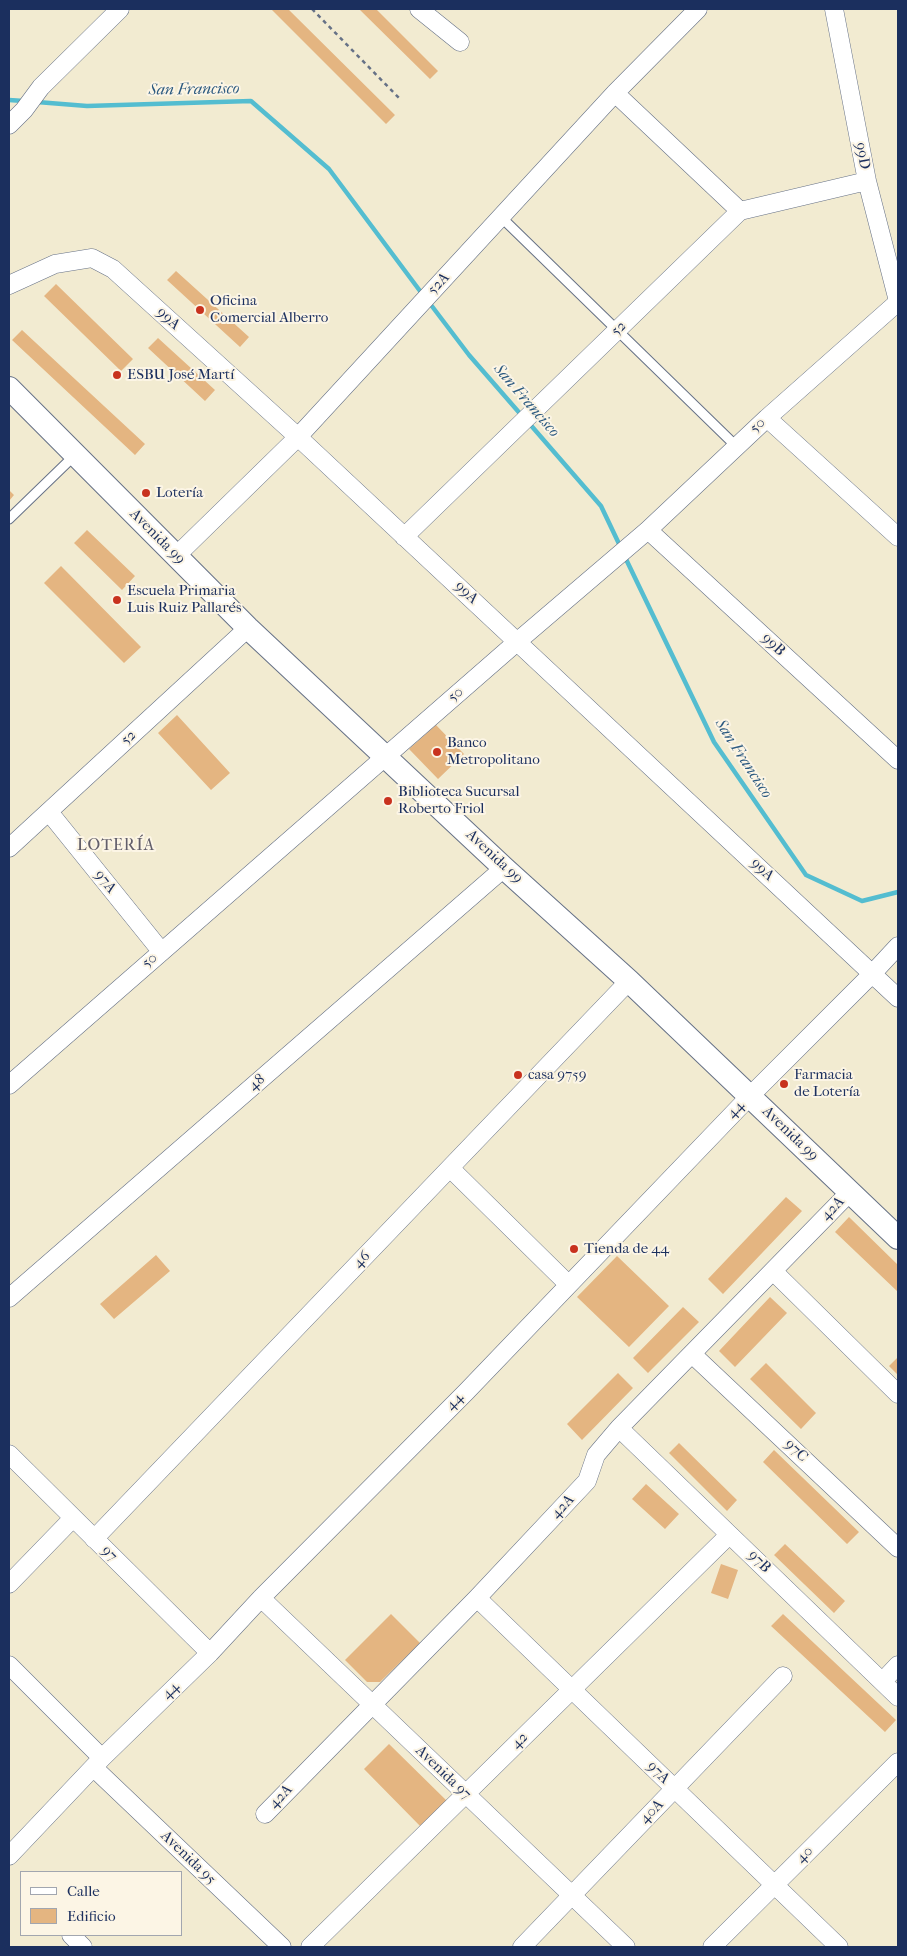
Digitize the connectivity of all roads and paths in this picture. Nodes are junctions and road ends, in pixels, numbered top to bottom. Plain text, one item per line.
1 (120, 9) edge
2 (312, 9) edge
3 (419, 9) edge
4 (698, 9) edge
5 (834, 9) edge
6 (460, 42) dead end
7 (615, 93) junction
8 (399, 98) dead end
9 (9, 125) edge
10 (867, 181) junction
11 (740, 211) junction
12 (501, 217) junction
13 (9, 285) edge
14 (898, 301) edge
15 (618, 330) junction
16 (9, 388) edge
17 (767, 418) junction
18 (298, 437) junction
19 (737, 447) junction
20 (75, 455) junction
21 (9, 519) edge
22 (648, 530) junction
23 (404, 537) junction
24 (898, 537) edge
25 (176, 556) junction
26 (248, 628) junction
27 (518, 641) junction
28 (387, 756) junction
29 (898, 760) edge
30 (49, 812) junction
31 (9, 848) edge
32 (504, 868) junction
33 (898, 946) edge
34 (161, 952) junction
35 (872, 974) junction
36 (629, 981) junction
37 (898, 998) edge
38 (9, 1084) edge
39 (750, 1096) junction
40 (450, 1168) junction
41 (850, 1192) junction
42 (898, 1238) edge
43 (772, 1271) junction
44 (568, 1284) junction
45 (9, 1298) edge
46 (692, 1354) junction
47 (898, 1394) edge
48 (619, 1428) junction
49 (9, 1454) edge
50 (73, 1518) junction
51 (730, 1535) junction
52 (94, 1539) junction
53 (898, 1548) edge
54 (9, 1584) edge
55 (260, 1598) junction
56 (477, 1598) junction
57 (210, 1653) junction
58 (9, 1665) edge
59 (898, 1665) edge
60 (783, 1676) dead end
61 (883, 1681) junction
62 (572, 1689) junction
63 (898, 1696) edge
64 (371, 1704) junction
65 (898, 1762) edge
66 (98, 1763) junction
67 (675, 1789) junction
68 (465, 1794) junction
69 (264, 1814) dead end
70 (10, 1853) edge
71 (774, 1885) junction
72 (573, 1895) junction
73 (71, 1936) edge
74 (84, 1947) edge
75 (282, 1947) edge
76 (310, 1947) edge
77 (522, 1947) edge
78 (626, 1947) edge
79 (712, 1947) edge
80 (840, 1947) edge

1 - 9 street
2 - 8 path
3 - 6 street
4 - 7 street, 52A
5 - 10 street, 99D
7 - 11 street
7 - 12 street, 52A
10 - 11 street
10 - 14 street, 99D
11 - 15 street, 52
12 - 15 lane
12 - 18 street, 52A
13 - 18 street, 99A
14 - 17 street, 50
15 - 19 lane
15 - 23 street, 52
16 - 20 street, Avenida 99
17 - 19 street, 50
17 - 24 street
18 - 23 street, 99A
18 - 25 street, 52A
19 - 22 street, 50
20 - 21 lane
20 - 25 street, Avenida 99
22 - 27 street, 50
22 - 29 street, 99B
23 - 27 street, 99A
25 - 26 street, Avenida 99
26 - 28 street, Avenida 99
26 - 30 street, 52
27 - 28 street, 50
27 - 35 street, 99A
28 - 32 street, Avenida 99
28 - 34 street, 50
30 - 31 street, 52
30 - 34 street, 97A
32 - 36 street, Avenida 99
32 - 45 street, 48
33 - 35 street, 44
34 - 38 street, 50
35 - 37 street, 99A
35 - 39 street, 44
36 - 39 street, Avenida 99
36 - 40 street, 46
39 - 41 street, Avenida 99
39 - 44 street, 44
40 - 44 street
40 - 52 street, 46
41 - 42 street, Avenida 99
41 - 43 street, 42A
43 - 46 street, 42A
43 - 47 street
44 - 55 street, 44
46 - 48 street, 42A
46 - 53 street, 97C
48 - 51 street, 97B
48 - 56 street, 42A
49 - 50 street, 97
50 - 52 street, 97
50 - 54 street
51 - 61 street, 97B
51 - 62 street, 42
52 - 57 street, 97
55 - 57 street, 44
55 - 64 street, Avenida 97
56 - 62 street, 97A
56 - 64 street, 42A
57 - 66 street, 44
58 - 66 street, Avenida 95
59 - 61 street
60 - 67 street, 40A
61 - 63 street, 97B
62 - 67 street, 97A
62 - 68 street, 42
64 - 68 street, Avenida 97
64 - 69 street, 42A
65 - 71 street, 40
66 - 70 street, 44
66 - 75 street, Avenida 95
67 - 71 street, 97A
67 - 72 street, 40A
68 - 72 street, Avenida 97
68 - 76 street, 42
71 - 79 street, 40
71 - 80 street, 97A
72 - 77 street, 40A
72 - 78 street, Avenida 97
73 - 74 street

